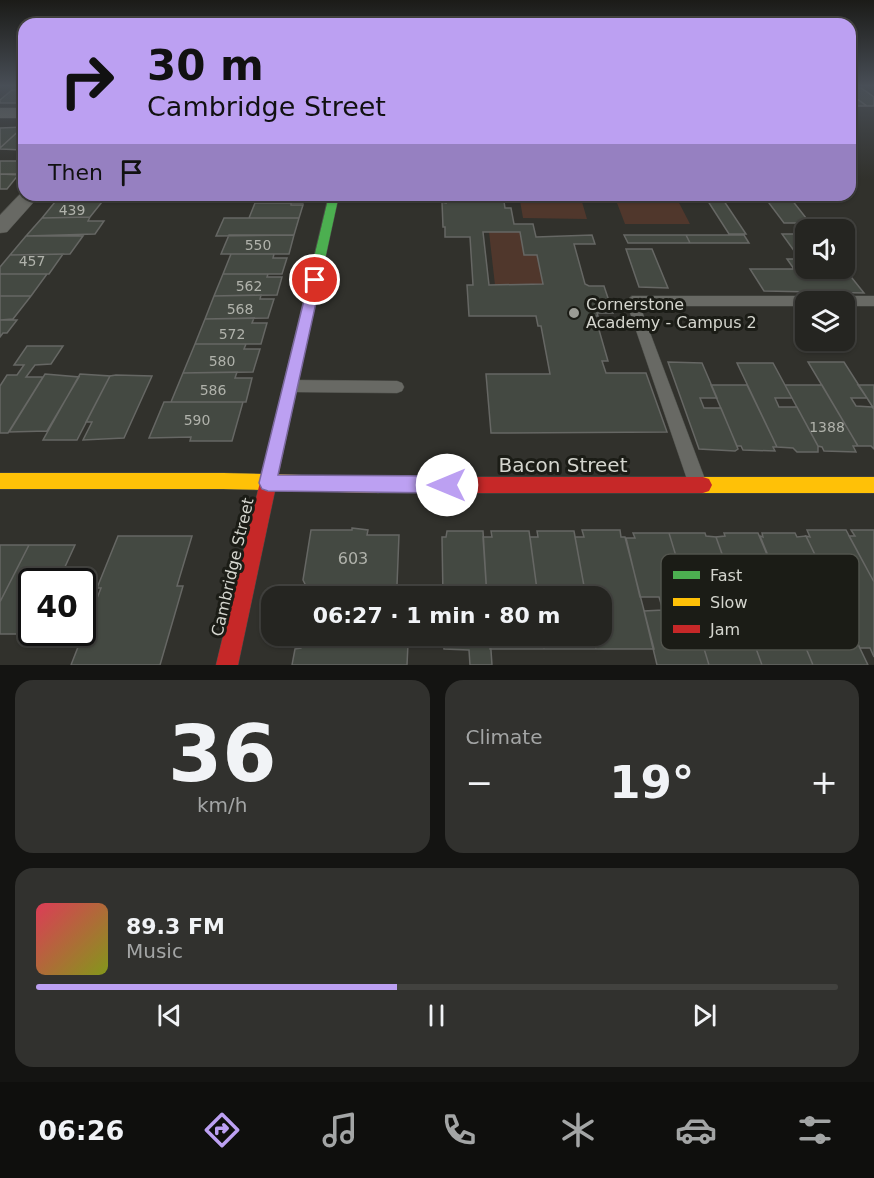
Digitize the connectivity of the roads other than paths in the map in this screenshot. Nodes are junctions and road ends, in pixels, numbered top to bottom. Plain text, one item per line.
1 (24, 201) edge
2 (333, 201) edge
3 (0, 226) edge
4 (874, 301) edge
5 (291, 386) junction
6 (397, 387) dead end
7 (0, 481) edge
8 (268, 483) junction
9 (698, 484) junction
10 (874, 485) edge
11 (227, 665) edge

1 - 3 street
2 - 5 street, Cambridge Street
4 - 9 lane
5 - 6 lane
5 - 8 street, Cambridge Street
7 - 8 street, Bacon Street
8 - 9 street, Bacon Street
8 - 11 street, Cambridge Street
9 - 10 street, Bacon Street

